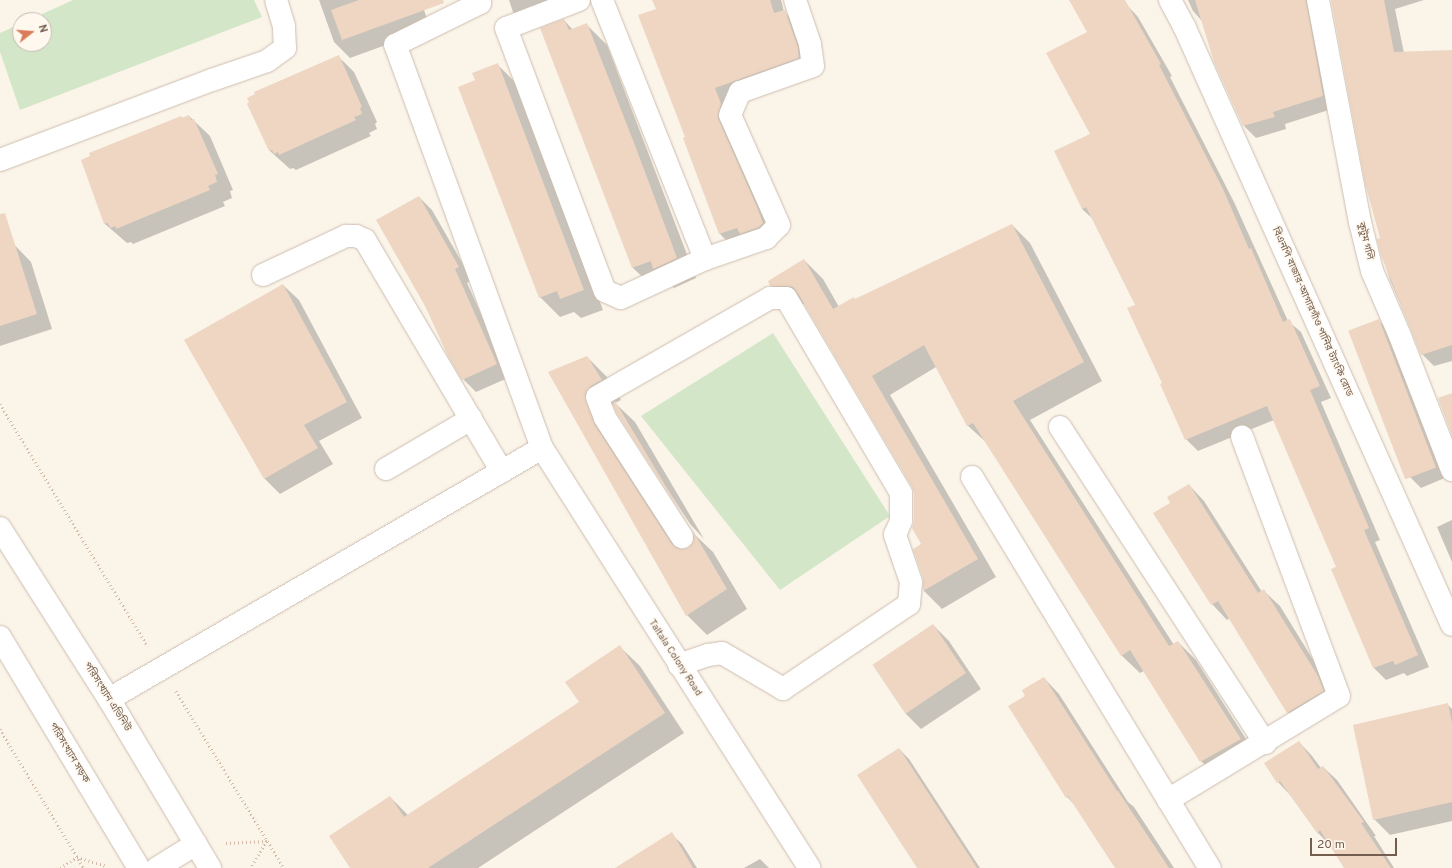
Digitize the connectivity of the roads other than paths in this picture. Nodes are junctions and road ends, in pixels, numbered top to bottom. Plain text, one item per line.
1 (276, 0) edge
2 (479, 0) edge
3 (579, 0) edge
4 (602, 0) edge
5 (795, 0) edge
6 (1170, 0) edge
7 (1318, 0) edge
8 (0, 160) edge
9 (705, 259) junction
10 (263, 275) dead end
11 (471, 419) junction
12 (1060, 427) dead end
13 (1242, 437) dead end
14 (542, 448) junction
15 (386, 469) dead end
16 (1452, 470) edge
17 (502, 472) junction
18 (972, 476) dead end
19 (0, 528) edge
20 (682, 537) dead end
21 (1450, 617) edge
22 (0, 637) edge
23 (680, 665) junction
24 (109, 699) junction
25 (1265, 742) junction
26 (1168, 800) junction
27 (196, 844) junction
28 (138, 868) edge
29 (157, 868) edge
30 (210, 868) edge
31 (810, 868) edge
32 (1210, 868) edge

1 - 8 street
2 - 14 street, Taltala Colony Road
3 - 9 street
4 - 9 street
5 - 9 street
6 - 21 street, বিএনপি বাজার-আগারগাঁও পানির ট্যাংকি রোড
7 - 16 street, কুটুম গলি
10 - 11 street
11 - 15 street
11 - 17 street
12 - 25 street
13 - 25 street
14 - 17 street
14 - 23 street, Taltala Colony Road
17 - 24 street
18 - 26 street
19 - 24 street, পরিসংখ্যান এভিনিউ
20 - 23 street
22 - 28 street, পরিসংখ্যান সড়ক
23 - 31 street, Taltala Colony Road
24 - 27 street, পরিসংখ্যান এভিনিউ
25 - 26 street
26 - 32 street
27 - 29 street
27 - 30 street, পরিসংখ্যান এভিনিউ

